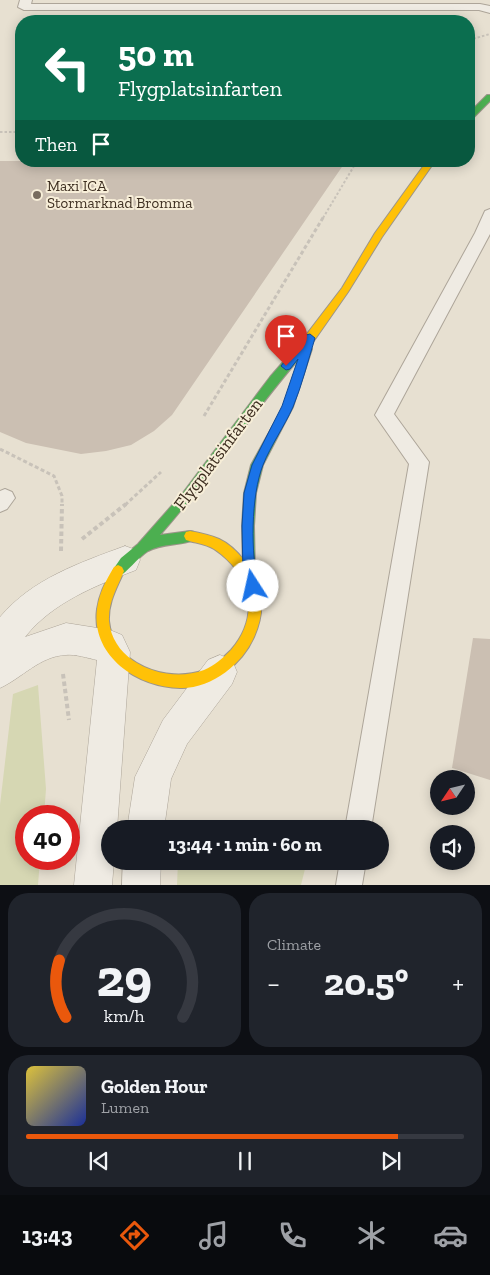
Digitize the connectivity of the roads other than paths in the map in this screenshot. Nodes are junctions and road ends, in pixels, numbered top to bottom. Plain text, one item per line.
1 (26, 0) edge
2 (262, 3) edge
3 (425, 4) edge
4 (490, 10) edge
5 (490, 97) edge
6 (475, 111) edge
7 (427, 167) edge
8 (490, 214) edge
9 (310, 338) junction
10 (134, 553) junction
11 (249, 573) junction
12 (0, 642) edge
13 (112, 649) junction
14 (0, 671) edge
15 (220, 672) junction
16 (146, 820) edge
17 (360, 820) edge
18 (142, 870) edge
19 (352, 870) edge
20 (94, 885) edge
21 (142, 885) edge
22 (349, 885) edge

1 - 2 lane
2 - 3 lane
3 - 4 lane
5 - 6 street
7 - 9 street, Flygplatsinfarten
8 - 17 lane
9 - 10 street, Flygplatsinfarten
9 - 11 street, Flygplatsinfarten
10 - 11 street
10 - 12 street
10 - 13 street
11 - 15 street
13 - 14 street
13 - 15 street
13 - 20 street
15 - 16 street
18 - 21 street
19 - 22 lane

